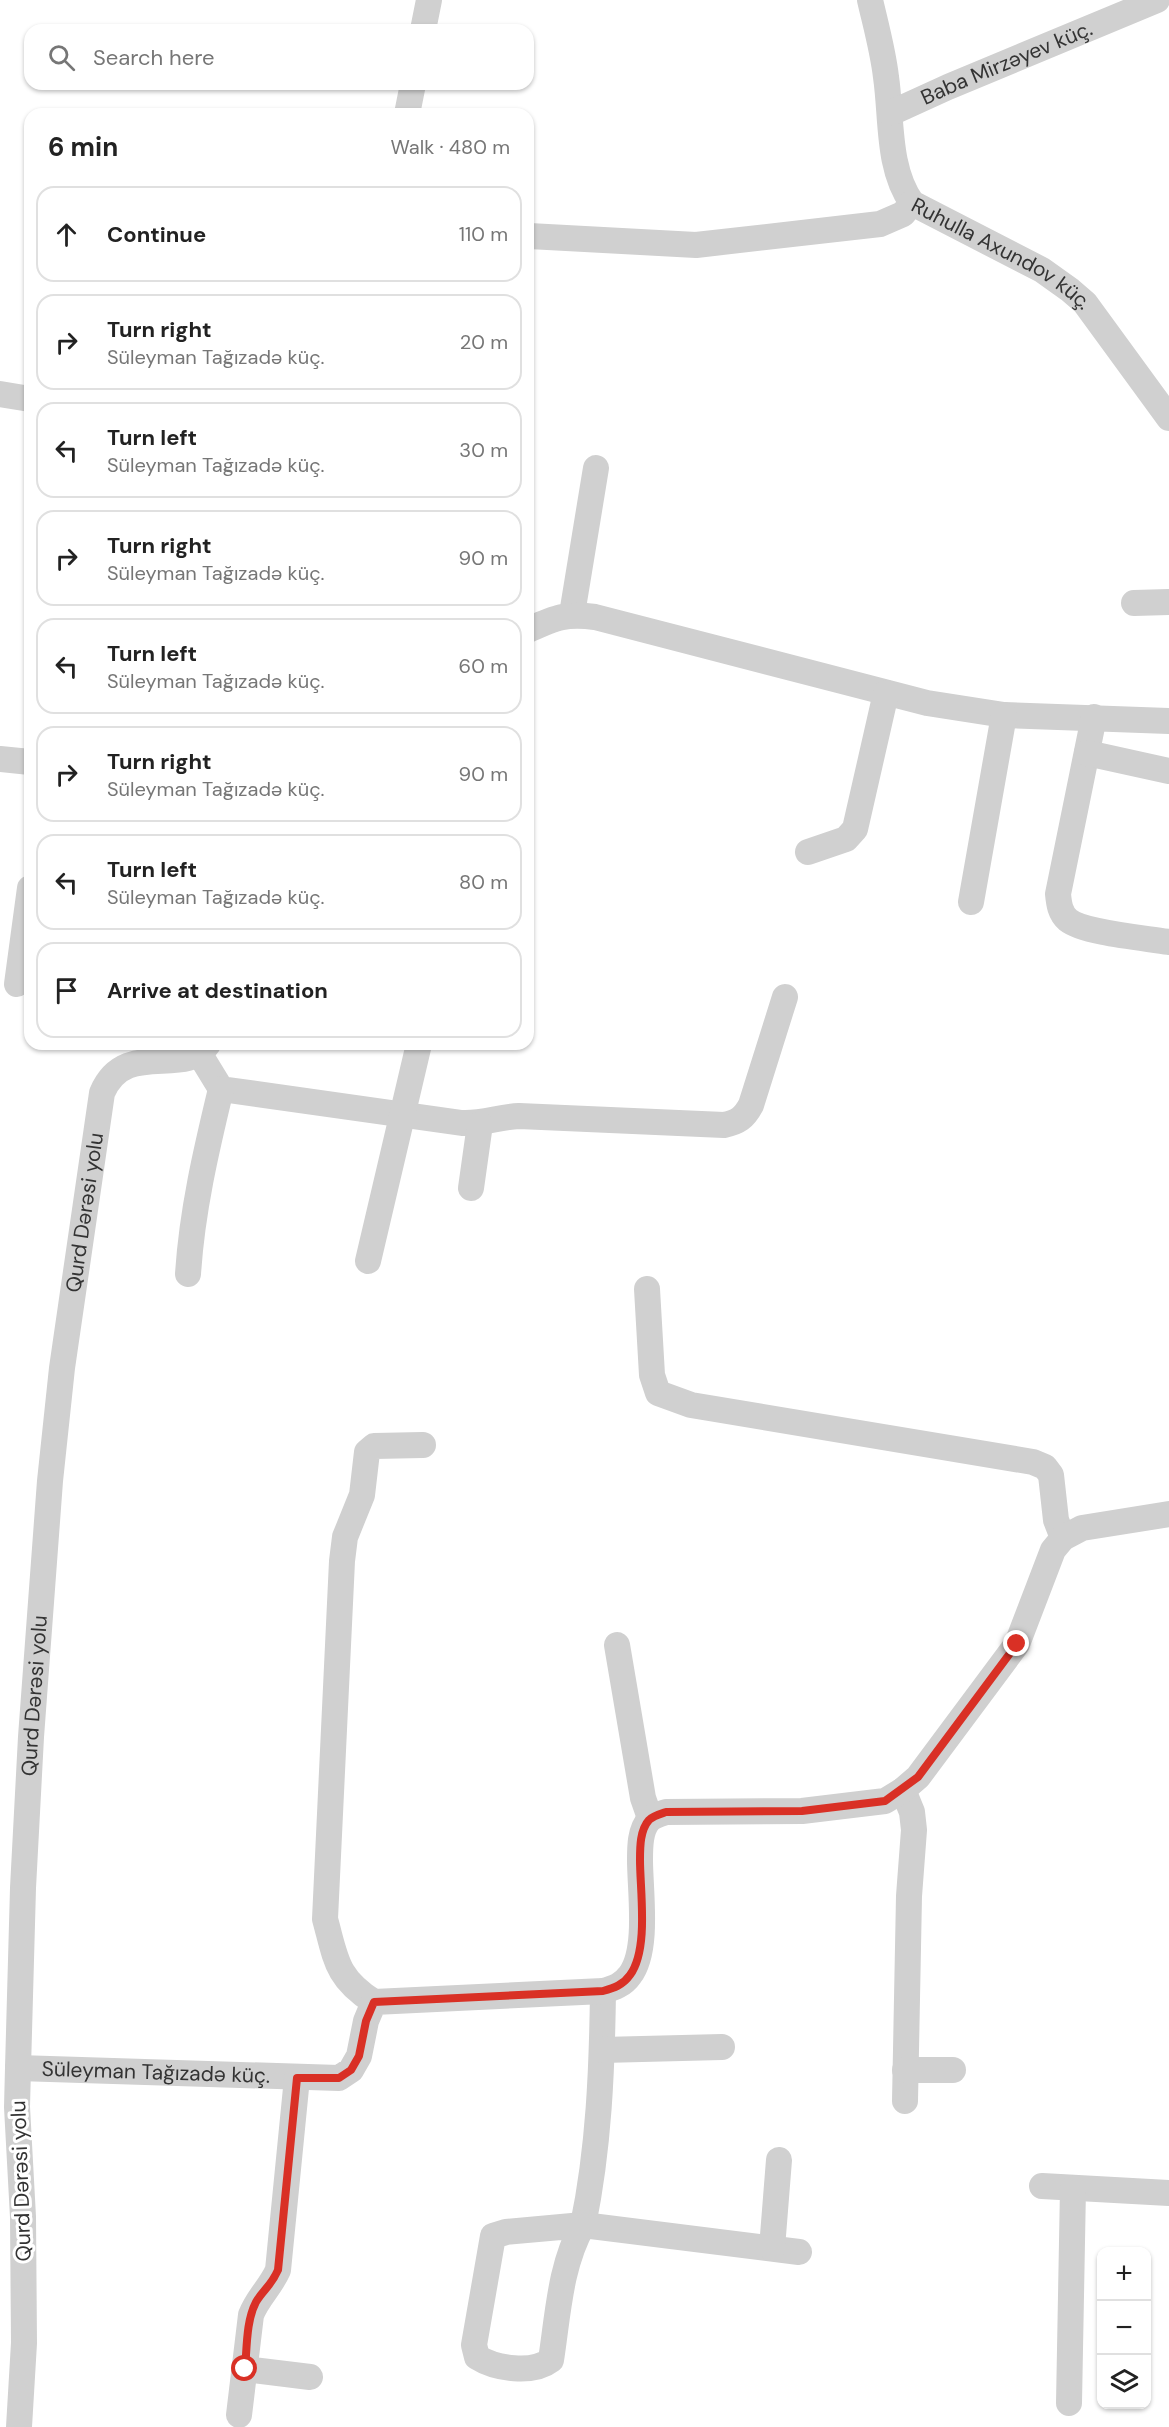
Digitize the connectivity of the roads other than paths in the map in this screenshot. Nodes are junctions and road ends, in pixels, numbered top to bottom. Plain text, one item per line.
1 (429, 0) edge
2 (870, 0) edge
3 (1156, 0) edge
4 (424, 24) edge
5 (412, 90) edge
6 (408, 108) edge
7 (891, 113) junction
8 (912, 203) junction
9 (534, 236) edge
10 (0, 394) edge
11 (24, 398) edge
12 (1169, 418) edge
13 (596, 468) dead end
14 (1169, 602) edge
15 (1134, 603) dead end
16 (572, 614) junction
17 (534, 627) edge
18 (886, 693) junction
19 (1004, 715) junction
20 (1094, 717) junction
21 (1169, 721) edge
22 (1087, 753) junction
23 (0, 759) edge
24 (24, 761) edge
25 (1169, 771) edge
26 (808, 852) dead end
27 (970, 902) dead end
28 (24, 929) edge
29 (1169, 942) edge
30 (16, 984) dead end
31 (785, 997) dead end
32 (202, 1050) edge
33 (204, 1050) edge
34 (417, 1050) edge
35 (221, 1089) junction
36 (401, 1114) junction
37 (480, 1124) junction
38 (471, 1188) dead end
39 (368, 1261) dead end
40 (188, 1274) dead end
41 (647, 1289) dead end
42 (423, 1445) dead end
43 (1169, 1514) edge
44 (1063, 1538) junction
45 (616, 1645) dead end
46 (903, 1790) junction
47 (650, 1818) junction
48 (603, 1991) junction
49 (374, 2002) junction
50 (722, 2047) dead end
51 (602, 2050) junction
52 (18, 2068) junction
53 (905, 2070) junction
54 (952, 2070) dead end
55 (297, 2078) junction
56 (905, 2102) dead end
57 (9, 2107) edge
58 (779, 2160) dead end
59 (1042, 2186) dead end
60 (1073, 2188) junction
61 (1169, 2193) edge
62 (583, 2225) junction
63 (772, 2248) junction
64 (799, 2252) dead end
65 (245, 2369) junction
66 (310, 2377) dead end
67 (1069, 2403) dead end
68 (239, 2415) dead end
69 (19, 2427) edge

1 - 4 street
2 - 7 street, Ruhulla Axundov küç.
3 - 7 street, Baba Mirzəyev küç.
5 - 6 street
7 - 8 street, Ruhulla Axundov küç.
8 - 9 street
8 - 12 street, Ruhulla Axundov küç.
10 - 11 street
13 - 16 street
14 - 15 street
16 - 17 street
16 - 18 street
18 - 19 street
18 - 26 street
19 - 20 street
19 - 27 street
20 - 21 street
20 - 22 street
22 - 25 street
22 - 29 street
23 - 24 street
28 - 30 street
31 - 37 street
32 - 52 street, Qurd Dərəsi yolu
33 - 35 street
34 - 36 street
35 - 36 street
35 - 40 street
36 - 37 street
36 - 39 street
37 - 38 street
41 - 44 street
42 - 49 street
43 - 44 street
44 - 46 street
45 - 47 street
46 - 47 street
46 - 53 street
47 - 48 street
48 - 49 street
48 - 51 street
49 - 55 street, Süleyman Tağızadə küç.
50 - 51 street
51 - 62 street
52 - 55 street, Süleyman Tağızadə küç.
52 - 57 street, Qurd Dərəsi yolu
53 - 54 street
53 - 56 street
55 - 65 street
57 - 69 street, Qurd Dərəsi yolu
58 - 63 street
59 - 60 street
60 - 61 street
60 - 67 street
62 - 62 street
62 - 63 street
63 - 64 street
65 - 66 street
65 - 68 street

